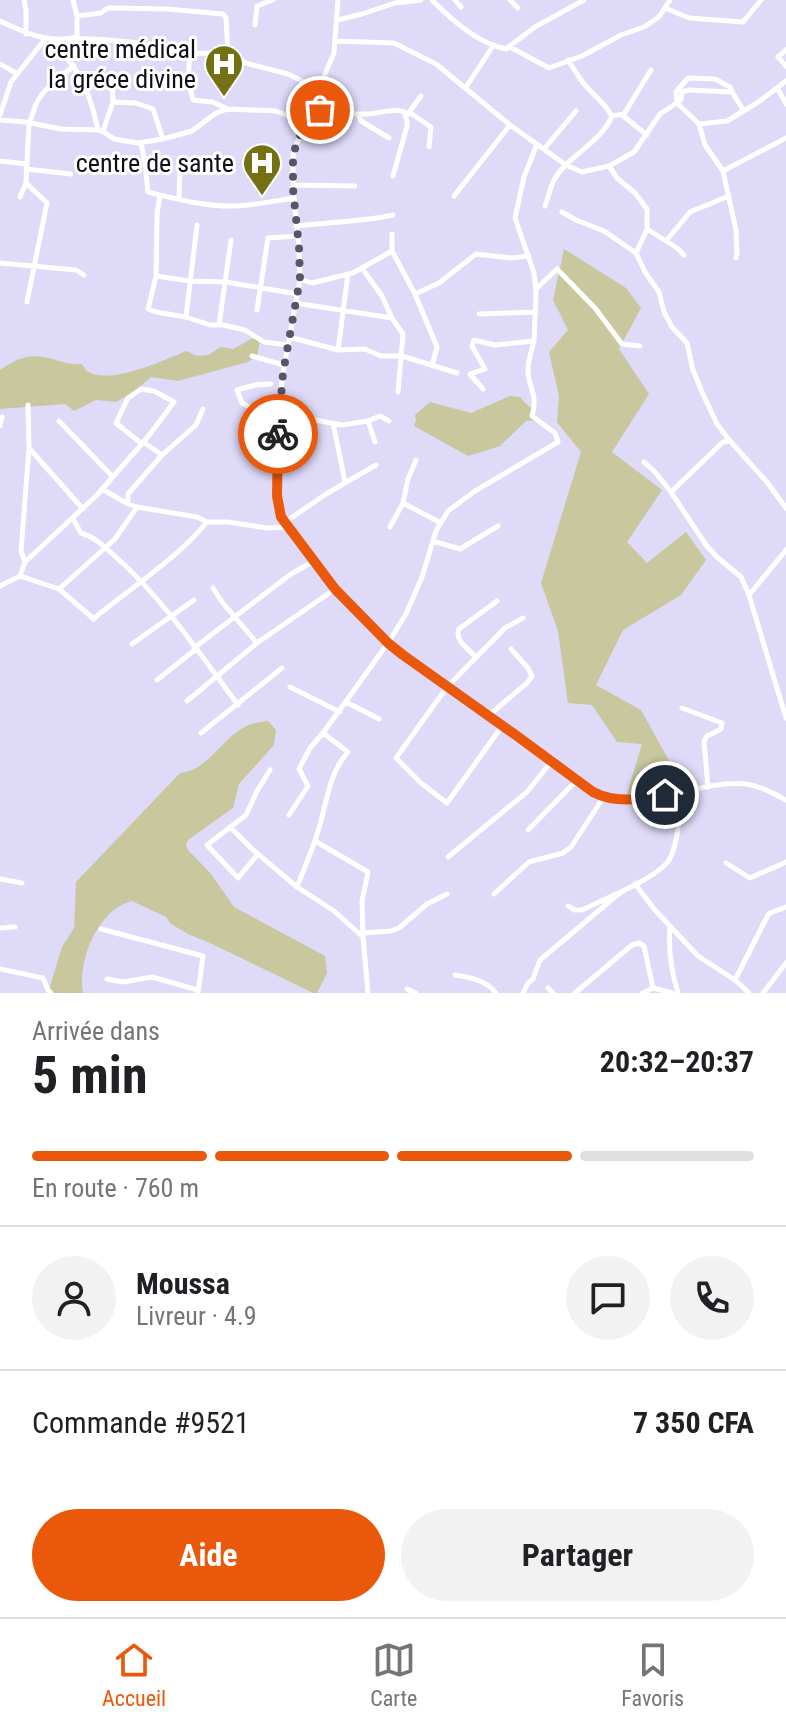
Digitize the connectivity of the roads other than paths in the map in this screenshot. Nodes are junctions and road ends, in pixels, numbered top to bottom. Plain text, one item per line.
1 (24, 0) edge
2 (73, 0) edge
3 (273, 0) edge
4 (338, 0) edge
5 (421, 0) edge
6 (432, 0) edge
7 (455, 0) edge
8 (510, 0) edge
9 (670, 0) edge
10 (761, 0) edge
11 (581, 1) edge
12 (461, 7) dead end
13 (518, 8) dead end
14 (665, 8) junction
15 (77, 16) junction
16 (338, 20) junction
17 (0, 21) edge
18 (255, 25) dead end
19 (26, 34) junction
20 (53, 37) junction
21 (77, 37) junction
22 (45, 39) junction
23 (336, 41) junction
24 (493, 46) junction
25 (510, 47) junction
26 (786, 50) edge
27 (190, 54) junction
28 (228, 55) junction
29 (568, 60) junction
30 (0, 64) edge
31 (74, 66) junction
32 (786, 66) edge
33 (651, 70) dead end
34 (16, 73) junction
35 (112, 73) dead end
36 (786, 81) edge
37 (466, 87) junction
38 (318, 89) junction
39 (778, 89) junction
40 (732, 92) junction
41 (421, 96) dead end
42 (113, 102) junction
43 (677, 103) junction
44 (786, 104) edge
45 (311, 106) junction
46 (228, 109) junction
47 (576, 111) dead end
48 (744, 111) junction
49 (358, 113) junction
50 (408, 114) junction
51 (622, 115) junction
52 (612, 116) junction
53 (0, 118) edge
54 (304, 122) junction
55 (29, 123) junction
56 (699, 124) junction
57 (510, 125) junction
58 (100, 130) junction
59 (647, 135) junction
60 (389, 138) dead end
61 (786, 138) edge
62 (163, 139) junction
63 (141, 143) junction
64 (537, 144) junction
65 (429, 147) dead end
66 (544, 149) junction
67 (0, 161) edge
68 (566, 165) junction
69 (27, 166) junction
70 (609, 166) junction
71 (180, 170) dead end
72 (723, 171) junction
73 (71, 174) dead end
74 (393, 176) dead end
75 (26, 183) junction
76 (293, 185) junction
77 (355, 186) dead end
78 (160, 195) junction
79 (454, 196) dead end
80 (729, 196) junction
81 (20, 197) dead end
82 (294, 198) junction
83 (179, 199) junction
84 (545, 206) dead end
85 (562, 212) dead end
86 (393, 215) dead end
87 (197, 225) dead end
88 (296, 226) junction
89 (647, 229) junction
90 (392, 234) dead end
91 (298, 236) junction
92 (231, 240) dead end
93 (666, 241) junction
94 (392, 251) junction
95 (636, 253) junction
96 (684, 255) dead end
97 (529, 256) junction
98 (736, 258) dead end
99 (0, 263) edge
100 (34, 267) junction
101 (362, 268) junction
102 (348, 274) junction
103 (84, 275) dead end
104 (156, 276) junction
105 (300, 279) junction
106 (190, 281) junction
107 (226, 282) junction
108 (259, 288) junction
109 (536, 289) junction
110 (298, 294) junction
111 (415, 294) junction
112 (27, 302) dead end
113 (295, 303) junction
114 (257, 310) dead end
115 (344, 310) junction
116 (536, 312) junction
117 (479, 314) dead end
118 (186, 317) junction
119 (392, 318) junction
120 (219, 325) junction
121 (289, 337) junction
122 (534, 341) junction
123 (288, 345) junction
124 (640, 346) dead end
125 (338, 350) junction
126 (252, 356) dead end
127 (402, 356) junction
128 (284, 365) junction
129 (432, 366) junction
130 (457, 373) dead end
131 (271, 384) dead end
132 (483, 389) dead end
133 (398, 392) dead end
134 (28, 405) dead end
135 (203, 409) dead end
136 (278, 413) junction
137 (2, 417) edge
138 (59, 421) dead end
139 (368, 421) junction
140 (389, 421) dead end
141 (333, 423) junction
142 (278, 424) junction
143 (0, 426) edge
144 (730, 441) junction
145 (375, 442) dead end
146 (143, 443) junction
147 (29, 448) junction
148 (162, 455) junction
149 (416, 460) dead end
150 (644, 462) dead end
151 (376, 465) dead end
152 (112, 476) junction
153 (345, 482) junction
154 (102, 489) junction
155 (671, 492) junction
156 (403, 503) junction
157 (128, 504) junction
158 (137, 507) junction
159 (786, 508) edge
160 (83, 509) junction
161 (73, 519) junction
162 (207, 522) junction
163 (441, 523) junction
164 (286, 525) junction
165 (498, 526) dead end
166 (390, 527) dead end
167 (433, 541) junction
168 (104, 547) junction
169 (786, 550) edge
170 (314, 561) junction
171 (25, 562) junction
172 (20, 576) junction
173 (142, 581) junction
174 (0, 586) edge
175 (213, 588) dead end
176 (59, 589) junction
177 (335, 589) junction
178 (749, 595) junction
179 (194, 600) dead end
180 (497, 601) dead end
181 (170, 616) junction
182 (235, 616) junction
183 (523, 618) dead end
184 (241, 623) junction
185 (257, 643) junction
186 (388, 643) junction
187 (132, 644) dead end
188 (196, 649) junction
189 (511, 649) dead end
190 (476, 657) junction
191 (282, 668) dead end
192 (217, 677) junction
193 (157, 680) dead end
194 (290, 687) dead end
195 (447, 687) junction
196 (187, 701) dead end
197 (346, 702) junction
198 (238, 705) junction
199 (682, 708) dead end
200 (340, 712) junction
201 (488, 716) junction
202 (786, 717) edge
203 (379, 719) dead end
204 (502, 725) junction
205 (201, 733) dead end
206 (323, 733) junction
207 (551, 762) junction
208 (270, 770) dead end
209 (576, 781) junction
210 (708, 787) junction
211 (683, 792) junction
212 (603, 798) junction
213 (786, 800) edge
214 (289, 815) dead end
215 (230, 827) junction
216 (528, 830) dead end
217 (315, 841) junction
218 (258, 854) junction
219 (448, 857) dead end
220 (786, 862) edge
221 (726, 863) dead end
222 (0, 879) edge
223 (22, 883) dead end
224 (635, 884) junction
225 (297, 887) junction
226 (625, 889) junction
227 (447, 894) dead end
228 (494, 894) dead end
229 (568, 906) dead end
230 (786, 907) edge
231 (670, 926) junction
232 (15, 927) dead end
233 (0, 928) edge
234 (101, 929) dead end
235 (363, 935) junction
236 (786, 963) edge
237 (0, 969) edge
238 (455, 975) dead end
239 (107, 979) dead end
240 (735, 980) junction
241 (653, 988) junction
242 (407, 989) dead end
243 (198, 991) edge
244 (51, 993) edge
245 (368, 993) edge
246 (416, 993) edge
247 (496, 993) edge
248 (523, 993) edge
249 (575, 993) edge
250 (643, 993) edge
251 (672, 993) edge
252 (678, 993) edge
253 (749, 993) edge
254 (763, 993) edge

1 - 19 street
2 - 15 street
3 - 18 street
4 - 16 street
5 - 16 street
6 - 24 street
7 - 12 street
8 - 13 street
9 - 14 street
10 - 14 street
11 - 25 street
14 - 29 street
15 - 21 street
15 - 28 street
16 - 23 street
17 - 19 street
19 - 22 street
20 - 21 street
20 - 22 street
20 - 31 street
21 - 27 street
22 - 34 street
23 - 37 street
23 - 38 street
24 - 25 street
24 - 37 street
25 - 29 street
26 - 32 street
27 - 28 street
27 - 46 street
28 - 38 street
29 - 52 street
30 - 34 street
31 - 55 street
31 - 58 street
33 - 51 street
34 - 53 street
35 - 42 street
36 - 39 street
37 - 57 street
38 - 45 street
39 - 44 street
39 - 48 street
40 - 43 street
40 - 43 street
40 - 48 street
41 - 50 street
42 - 58 street
42 - 62 street
43 - 56 street
43 - 59 street
45 - 49 street
45 - 54 street
46 - 54 street
46 - 62 street
47 - 66 street
48 - 56 street
49 - 50 street
49 - 60 street
50 - 65 street
50 - 74 street
51 - 52 street
51 - 59 street
52 - 68 street
53 - 55 street
54 - 76 street
55 - 58 street
55 - 69 street
56 - 72 street
57 - 64 street
57 - 79 street
58 - 63 street
59 - 70 street
61 - 72 street
62 - 63 street
63 - 78 street
64 - 66 street
64 - 97 street
66 - 68 street
67 - 69 street
68 - 70 street
68 - 84 street
69 - 73 street
69 - 75 street
70 - 89 street
71 - 83 street
72 - 80 street
75 - 81 street
75 - 100 street
76 - 77 street
76 - 82 street
78 - 83 street
78 - 104 street
80 - 93 street
80 - 98 street
82 - 83 street
82 - 88 street
85 - 95 street
86 - 88 street
87 - 106 street
88 - 91 street
89 - 93 street
89 - 95 street
90 - 94 street
91 - 105 street
91 - 108 street
92 - 107 street
93 - 96 street
94 - 101 street
94 - 111 street
95 - 144 street
97 - 109 street
97 - 111 street
99 - 100 street
100 - 103 street
100 - 112 street
101 - 102 street
101 - 119 street
102 - 105 street
102 - 115 street
104 - 106 street
104 - 118 street
105 - 110 street
106 - 107 street
106 - 118 street
107 - 108 street
107 - 120 street
108 - 110 street
108 - 114 street
109 - 116 street
109 - 124 street
110 - 113 street
111 - 129 street
113 - 115 street
113 - 121 street
115 - 119 street
115 - 125 street
116 - 117 street
116 - 122 street
118 - 120 street
119 - 127 street
120 - 123 street
121 - 123 street
121 - 125 street
122 - 132 street
122 - 163 street
123 - 128 street
125 - 127 street
126 - 128 street
127 - 129 street
127 - 133 street
128 - 136 street
129 - 130 street
131 - 142 street
134 - 147 street
135 - 148 street
136 - 141 street
136 - 142 street
137 - 143 street
138 - 152 street
139 - 140 street
139 - 141 street
139 - 145 street
141 - 153 street
142 - 164 street
144 - 155 street
144 - 159 street
146 - 146 street
146 - 148 street
146 - 152 street
147 - 160 street
147 - 171 street
148 - 157 street
149 - 156 street
150 - 155 street
151 - 153 street
152 - 154 street
153 - 164 street
154 - 157 street
154 - 160 street
155 - 178 street
156 - 163 street
156 - 166 street
157 - 158 street
158 - 162 street
158 - 168 street
160 - 161 street
161 - 168 street
161 - 171 street
162 - 164 street
162 - 173 street
163 - 167 street
164 - 170 street
165 - 167 street
167 - 186 street
168 - 173 street
168 - 176 street
169 - 178 street
170 - 177 street
170 - 182 street
171 - 172 street
172 - 174 street
172 - 176 street
173 - 176 street
173 - 181 street
175 - 182 street
177 - 185 street
177 - 186 street
178 - 202 street
179 - 181 street
180 - 190 street
181 - 187 street
181 - 188 street
182 - 184 street
182 - 188 street
183 - 190 street
184 - 185 street
184 - 188 street
185 - 192 street
186 - 195 street
186 - 197 street
188 - 192 street
188 - 193 street
189 - 201 street
190 - 195 street
191 - 198 street
192 - 196 street
192 - 198 street
194 - 200 street
195 - 201 street
195 - 204 street
197 - 200 street
197 - 203 street
198 - 205 street
199 - 210 street
200 - 206 street
201 - 204 street
204 - 207 street
206 - 214 street
206 - 217 street
207 - 209 street
207 - 219 street
208 - 215 street
209 - 212 street
209 - 216 street
210 - 211 street
210 - 213 street
211 - 212 street
211 - 224 street
212 - 228 street
215 - 218 street
215 - 218 street
217 - 225 street
217 - 235 street
218 - 225 street
220 - 221 street
222 - 223 street
224 - 226 street
224 - 231 street
225 - 235 street
226 - 229 street
226 - 248 street
227 - 235 street
230 - 240 street
231 - 240 street
231 - 252 street
232 - 233 street
234 - 243 street
235 - 245 street
236 - 254 street
237 - 244 street
238 - 247 street
239 - 243 street
240 - 253 street
241 - 249 street
241 - 250 street
241 - 251 street
242 - 246 street

